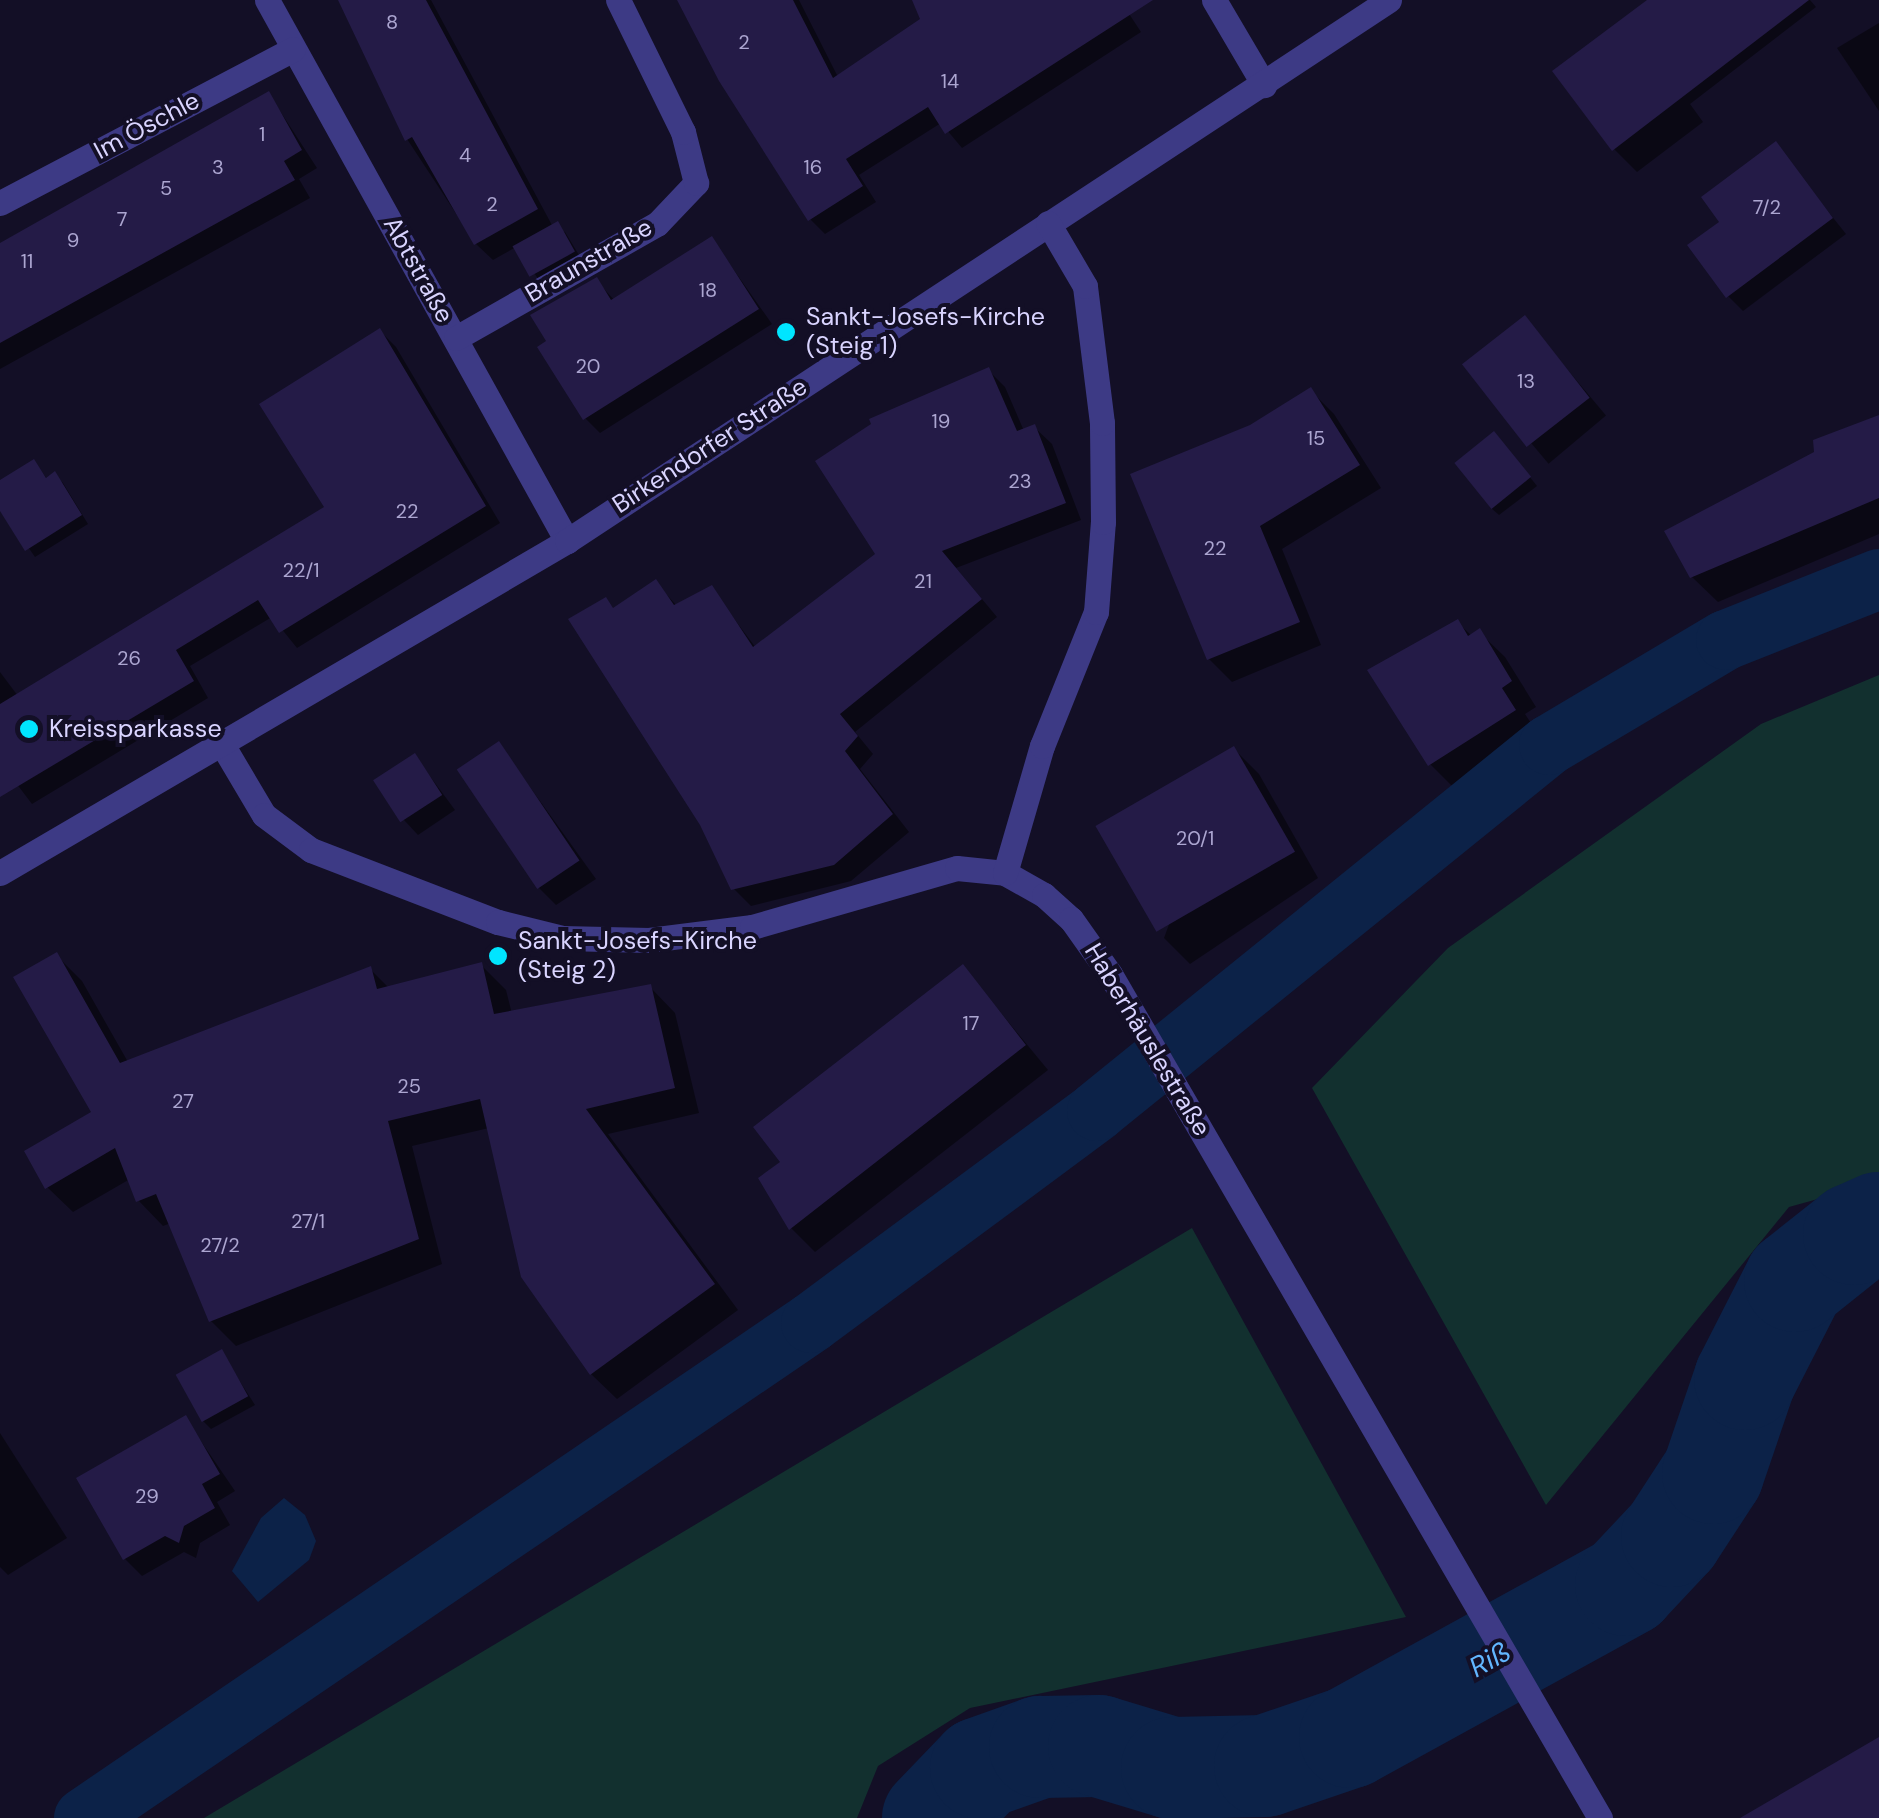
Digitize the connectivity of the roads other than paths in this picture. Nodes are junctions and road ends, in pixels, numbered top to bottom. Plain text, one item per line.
1 (267, 0) edge
2 (618, 0) edge
3 (1214, 0) edge
4 (1389, 0) edge
5 (294, 49) junction
6 (1264, 86) junction
7 (0, 203) edge
8 (1048, 224) junction
9 (456, 338) junction
10 (568, 541) junction
11 (223, 746) junction
12 (0, 873) edge
13 (1005, 873) junction
14 (1600, 1818) edge

1 - 5 street, Abtstraße
2 - 9 street, Braunstraße
3 - 6 street
4 - 6 street, Birkendorfer Straße
5 - 7 street, Im Öschle
5 - 9 street, Abtstraße
6 - 8 street, Birkendorfer Straße
8 - 10 street, Birkendorfer Straße
8 - 13 street
9 - 10 street, Abtstraße
10 - 11 street, Birkendorfer Straße
11 - 12 street, Birkendorfer Straße
11 - 13 street
13 - 14 street, Haberhäuslestraße

